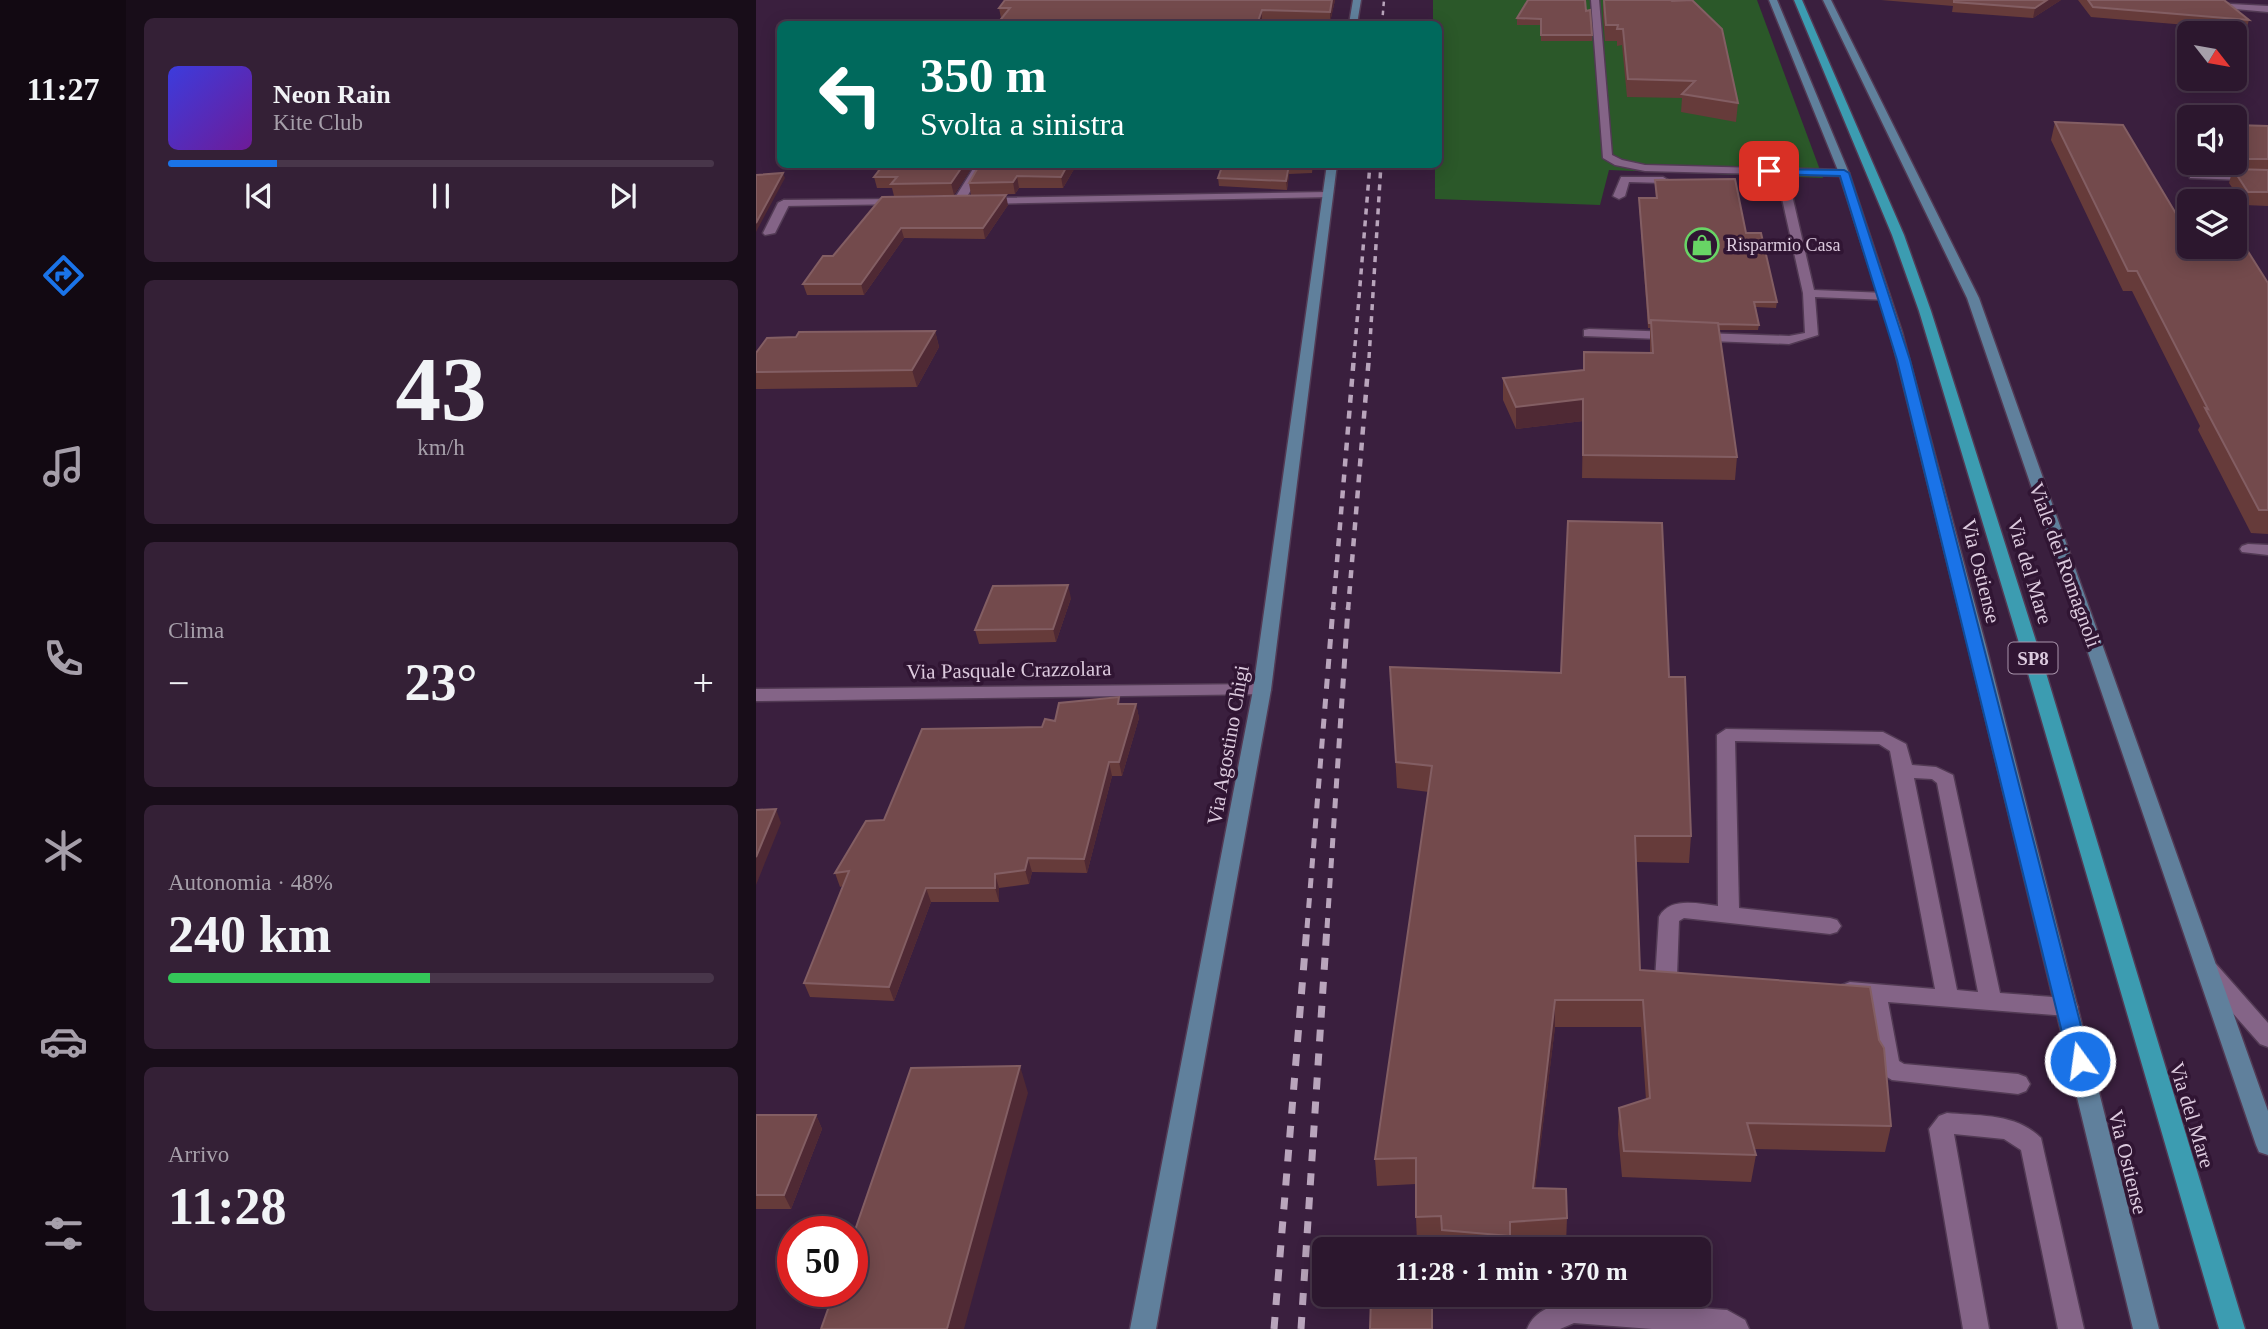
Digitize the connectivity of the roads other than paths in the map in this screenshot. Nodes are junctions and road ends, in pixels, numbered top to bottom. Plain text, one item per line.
1 (1357, 0) edge
2 (1595, 0) edge
3 (1773, 0) edge
4 (1798, 0) edge
5 (1827, 0) edge
6 (2159, 0) edge
7 (2268, 9) edge
8 (1354, 21) edge
9 (980, 168) edge
10 (1331, 168) edge
11 (1844, 173) junction
12 (2194, 176) dead end
13 (2268, 178) edge
14 (1327, 195) junction
15 (1619, 196) dead end
16 (945, 201) edge
17 (959, 201) junction
18 (918, 202) edge
19 (769, 233) dead end
20 (1809, 293) junction
21 (1885, 296) junction
22 (1589, 333) dead end
23 (2248, 550) dead end
24 (2268, 550) edge
25 (1262, 690) junction
26 (756, 695) edge
27 (1904, 771) junction
28 (1729, 915) junction
29 (1830, 926) dead end
30 (2208, 970) junction
31 (1706, 986) edge
32 (1831, 990) edge
33 (1875, 993) junction
34 (1948, 999) junction
35 (1991, 1002) junction
36 (2067, 1007) junction
37 (2268, 1038) edge
38 (2018, 1084) dead end
39 (2268, 1145) edge
40 (1143, 1329) edge
41 (1540, 1329) edge
42 (1736, 1329) edge
43 (1976, 1329) edge
44 (2071, 1329) edge
45 (2146, 1329) edge
46 (2232, 1329) edge

1 - 8 main road
2 - 11 street
3 - 11 main road, Via Ostiense
4 - 46 main road, Via del Mare / SP8
5 - 30 main road, Viale dei Romagnoli
6 - 7 street
9 - 17 street
10 - 14 main road, Via Agostino Chigi
11 - 21 main road, Via Ostiense
12 - 13 street
14 - 17 street
14 - 25 main road, Via Agostino Chigi
15 - 20 street
16 - 17 street
18 - 19 street
20 - 21 street
20 - 22 street
21 - 36 main road, Via Ostiense
23 - 24 street
25 - 26 street, Via Pasquale Crazzolara
25 - 40 main road, Via Agostino Chigi
27 - 28 street
27 - 34 street
27 - 35 street
28 - 29 street
28 - 31 street
30 - 37 street
30 - 39 main road, Viale dei Romagnoli
32 - 33 street
33 - 34 street
33 - 38 street
34 - 35 street
35 - 36 street
36 - 45 main road, Via Ostiense
41 - 42 street
43 - 44 street

